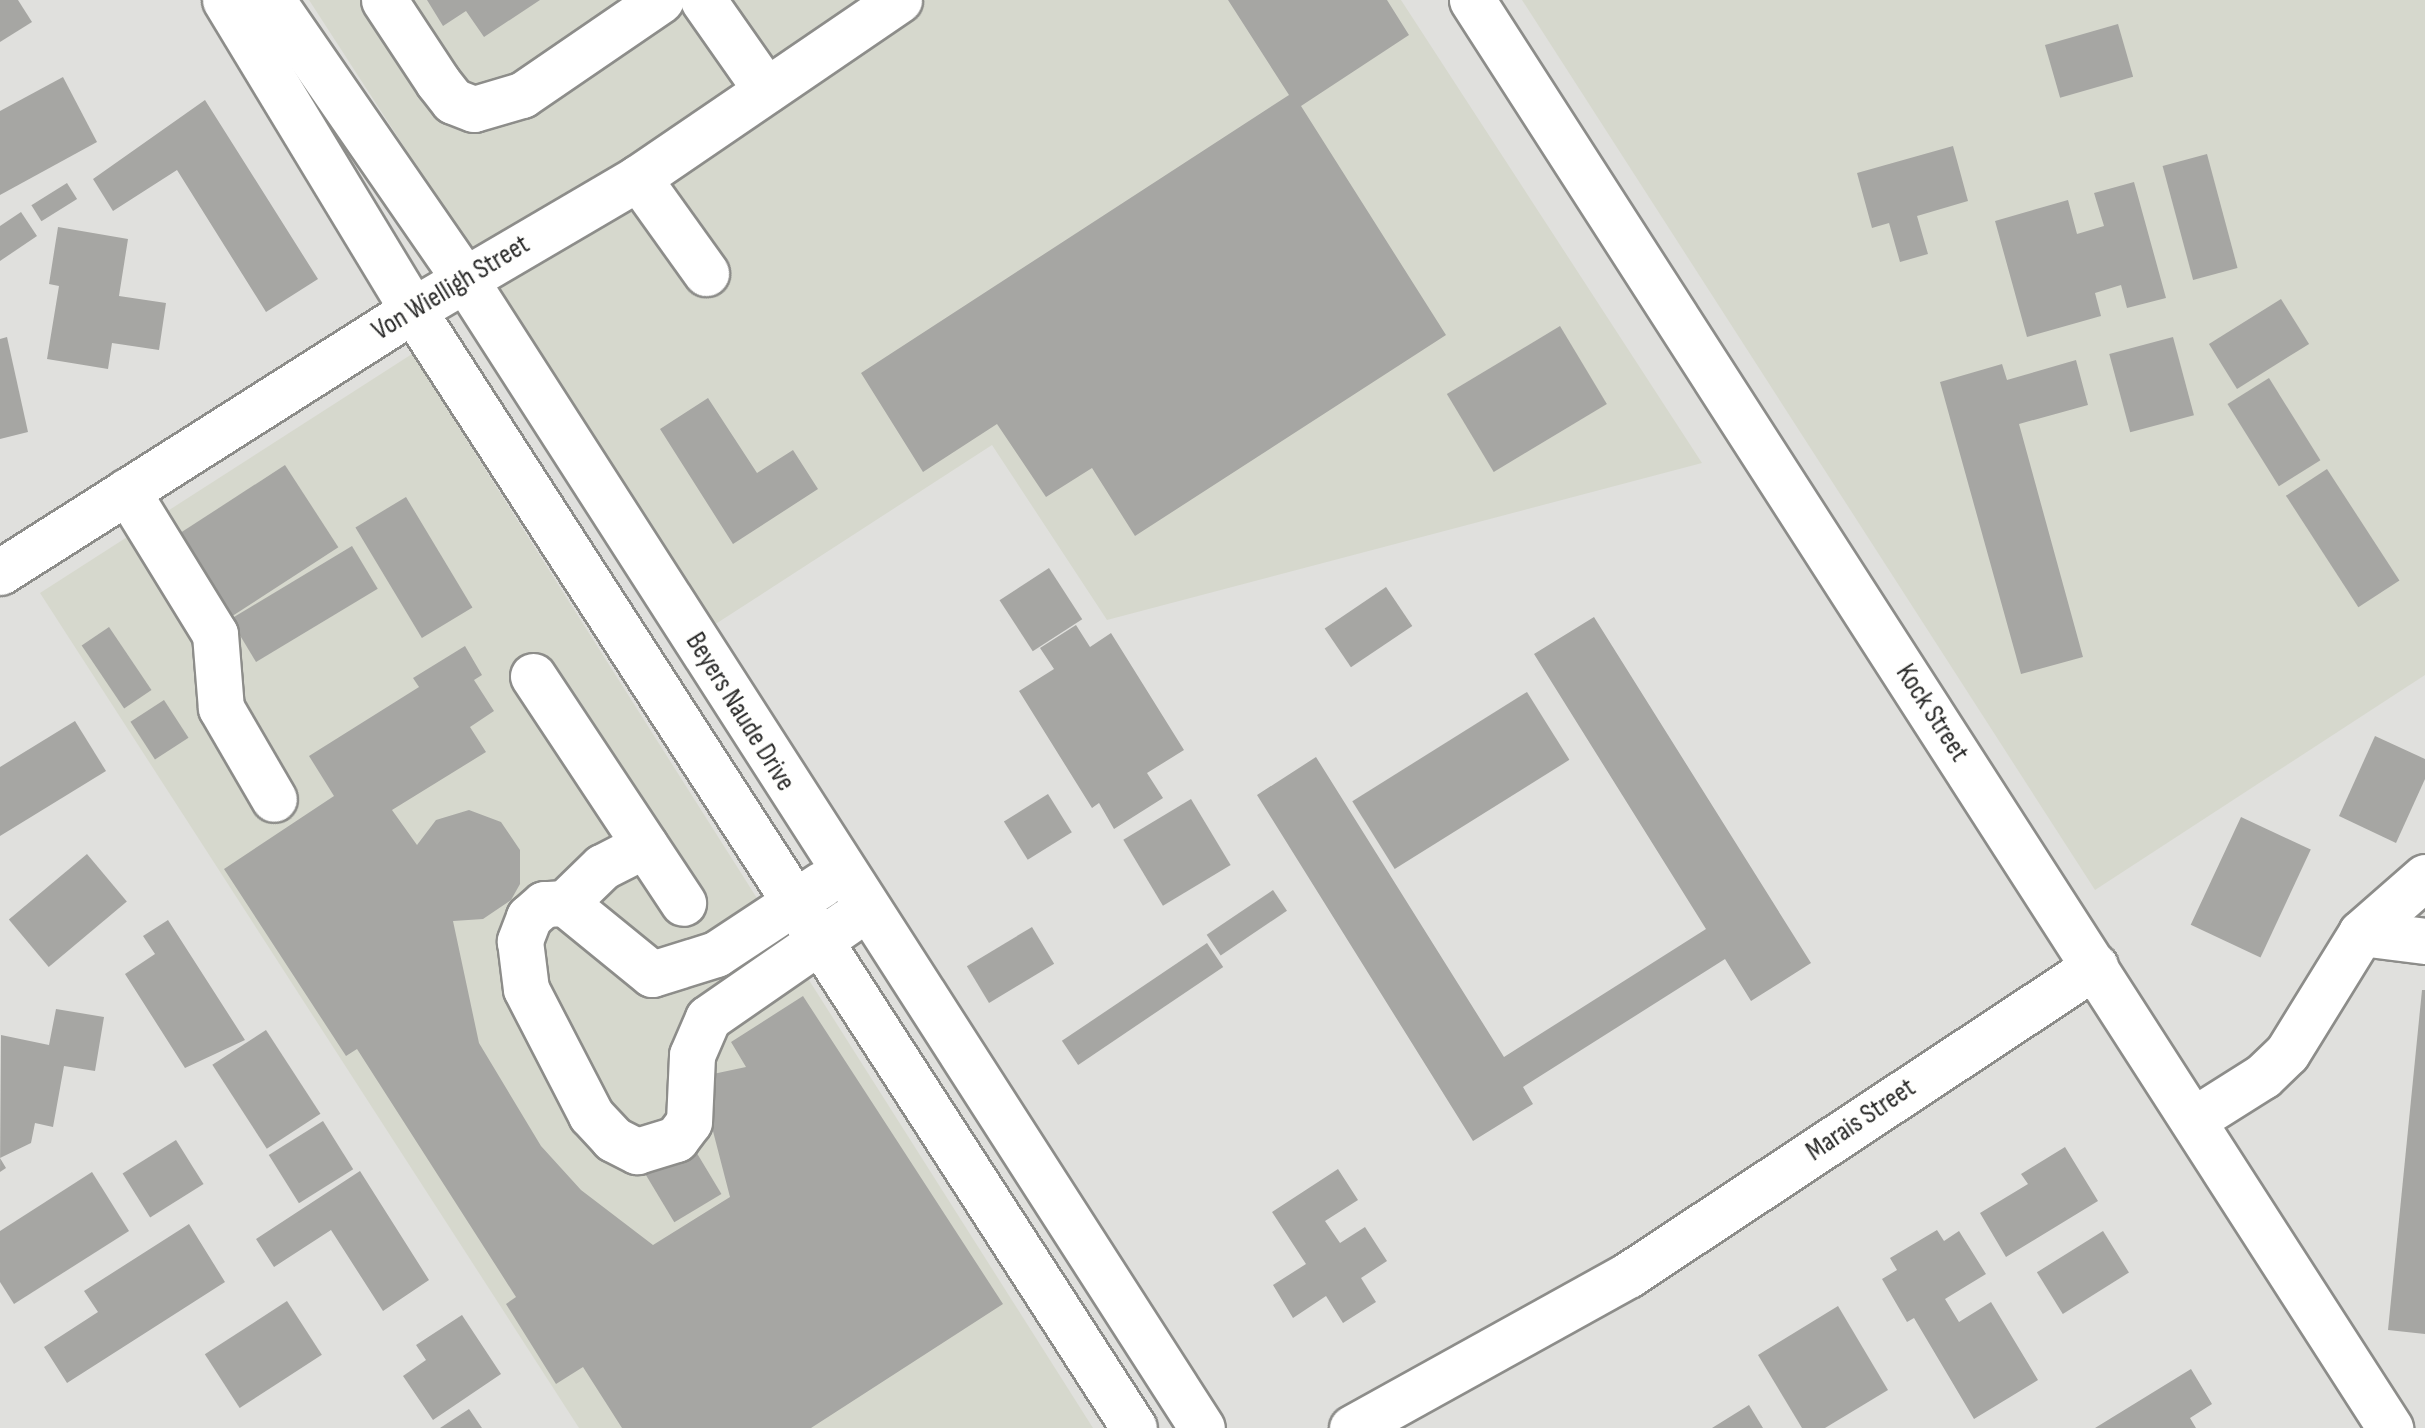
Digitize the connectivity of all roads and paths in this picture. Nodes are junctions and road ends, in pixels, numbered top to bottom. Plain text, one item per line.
1 (225, 0) edge
2 (272, 0) edge
3 (384, 0) edge
4 (661, 0) edge
5 (704, 0) edge
6 (899, 0) edge
7 (1472, 0) edge
8 (766, 90) junction
9 (638, 178) junction
10 (706, 273) dead end
11 (464, 278) junction
12 (413, 310) junction
13 (128, 491) junction
14 (0, 572) edge
15 (533, 676) dead end
16 (274, 799) dead end
17 (645, 845) junction
18 (842, 871) junction
19 (2425, 877) edge
20 (796, 900) junction
21 (565, 903) junction
22 (683, 903) dead end
23 (866, 909) junction
24 (2361, 933) junction
25 (823, 940) junction
26 (2425, 942) edge
27 (2095, 966) junction
28 (2193, 1120) junction
29 (1628, 1275) junction
30 (1134, 1428) edge
31 (1202, 1428) edge
32 (1352, 1428) edge
33 (1412, 1428) edge
34 (2390, 1428) edge

1 - 12 street, Beyers Naude Drive
2 - 11 street, Beyers Naude Drive
3 - 4 street
5 - 8 street
6 - 8 street, Von Wielligh Street
7 - 27 street, Kock Street
8 - 9 street, Von Wielligh Street
9 - 10 street
9 - 11 street, Von Wielligh Street
11 - 12 street, Von Wielligh Street
11 - 18 street, Beyers Naude Drive
12 - 13 street, Von Wielligh Street
12 - 20 street, Beyers Naude Drive
13 - 14 street, Von Wielligh Street
13 - 16 street
15 - 17 street
17 - 21 street
17 - 22 street
18 - 20 street
18 - 23 street, Beyers Naude Drive
19 - 24 street
20 - 21 street
20 - 25 street, Beyers Naude Drive
21 - 25 street
23 - 25 street
23 - 31 street, Beyers Naude Drive
24 - 26 street
24 - 28 street
25 - 30 street, Beyers Naude Drive
27 - 28 street, Kock Street
27 - 29 street, Marais Street
28 - 34 street, Kock Street
29 - 32 street, Marais Street
29 - 33 street, Marais Street

